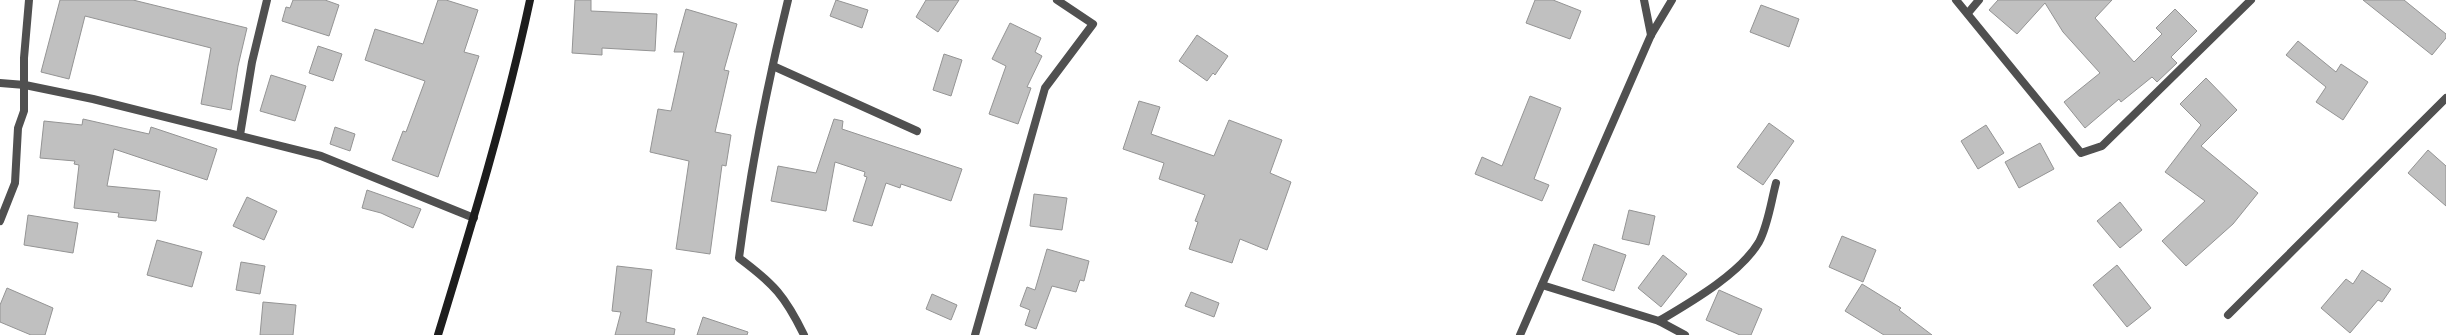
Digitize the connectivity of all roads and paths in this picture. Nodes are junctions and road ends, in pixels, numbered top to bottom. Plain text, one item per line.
1 (29, 0) edge
2 (267, 0) edge
3 (530, 0) edge
4 (788, 0) edge
5 (1057, 0) edge
6 (1644, 0) edge
7 (1672, 0) edge
8 (1956, 0) edge
9 (1979, 0) edge
10 (2252, 0) edge
11 (1968, 13) junction
12 (1651, 35) junction
13 (773, 66) junction
14 (0, 84) edge
15 (25, 85) junction
16 (2446, 98) edge
17 (917, 131) dead end
18 (240, 135) junction
19 (1776, 184) dead end
20 (474, 218) junction
21 (0, 221) edge
22 (1542, 285) junction
23 (2228, 315) dead end
24 (1659, 321) junction
25 (438, 335) edge
26 (804, 335) edge
27 (974, 335) edge
28 (1520, 335) edge
29 (1685, 335) edge

1 - 15 street
2 - 18 street
3 - 20 main road
4 - 13 street
5 - 27 street
6 - 12 street
7 - 12 street
8 - 11 street
9 - 11 street
10 - 11 street
12 - 22 street
13 - 17 street
13 - 26 street
14 - 15 street
15 - 18 street
15 - 21 street
16 - 23 street
18 - 20 street
19 - 24 street
20 - 25 main road
22 - 24 street
22 - 28 street
24 - 29 street

